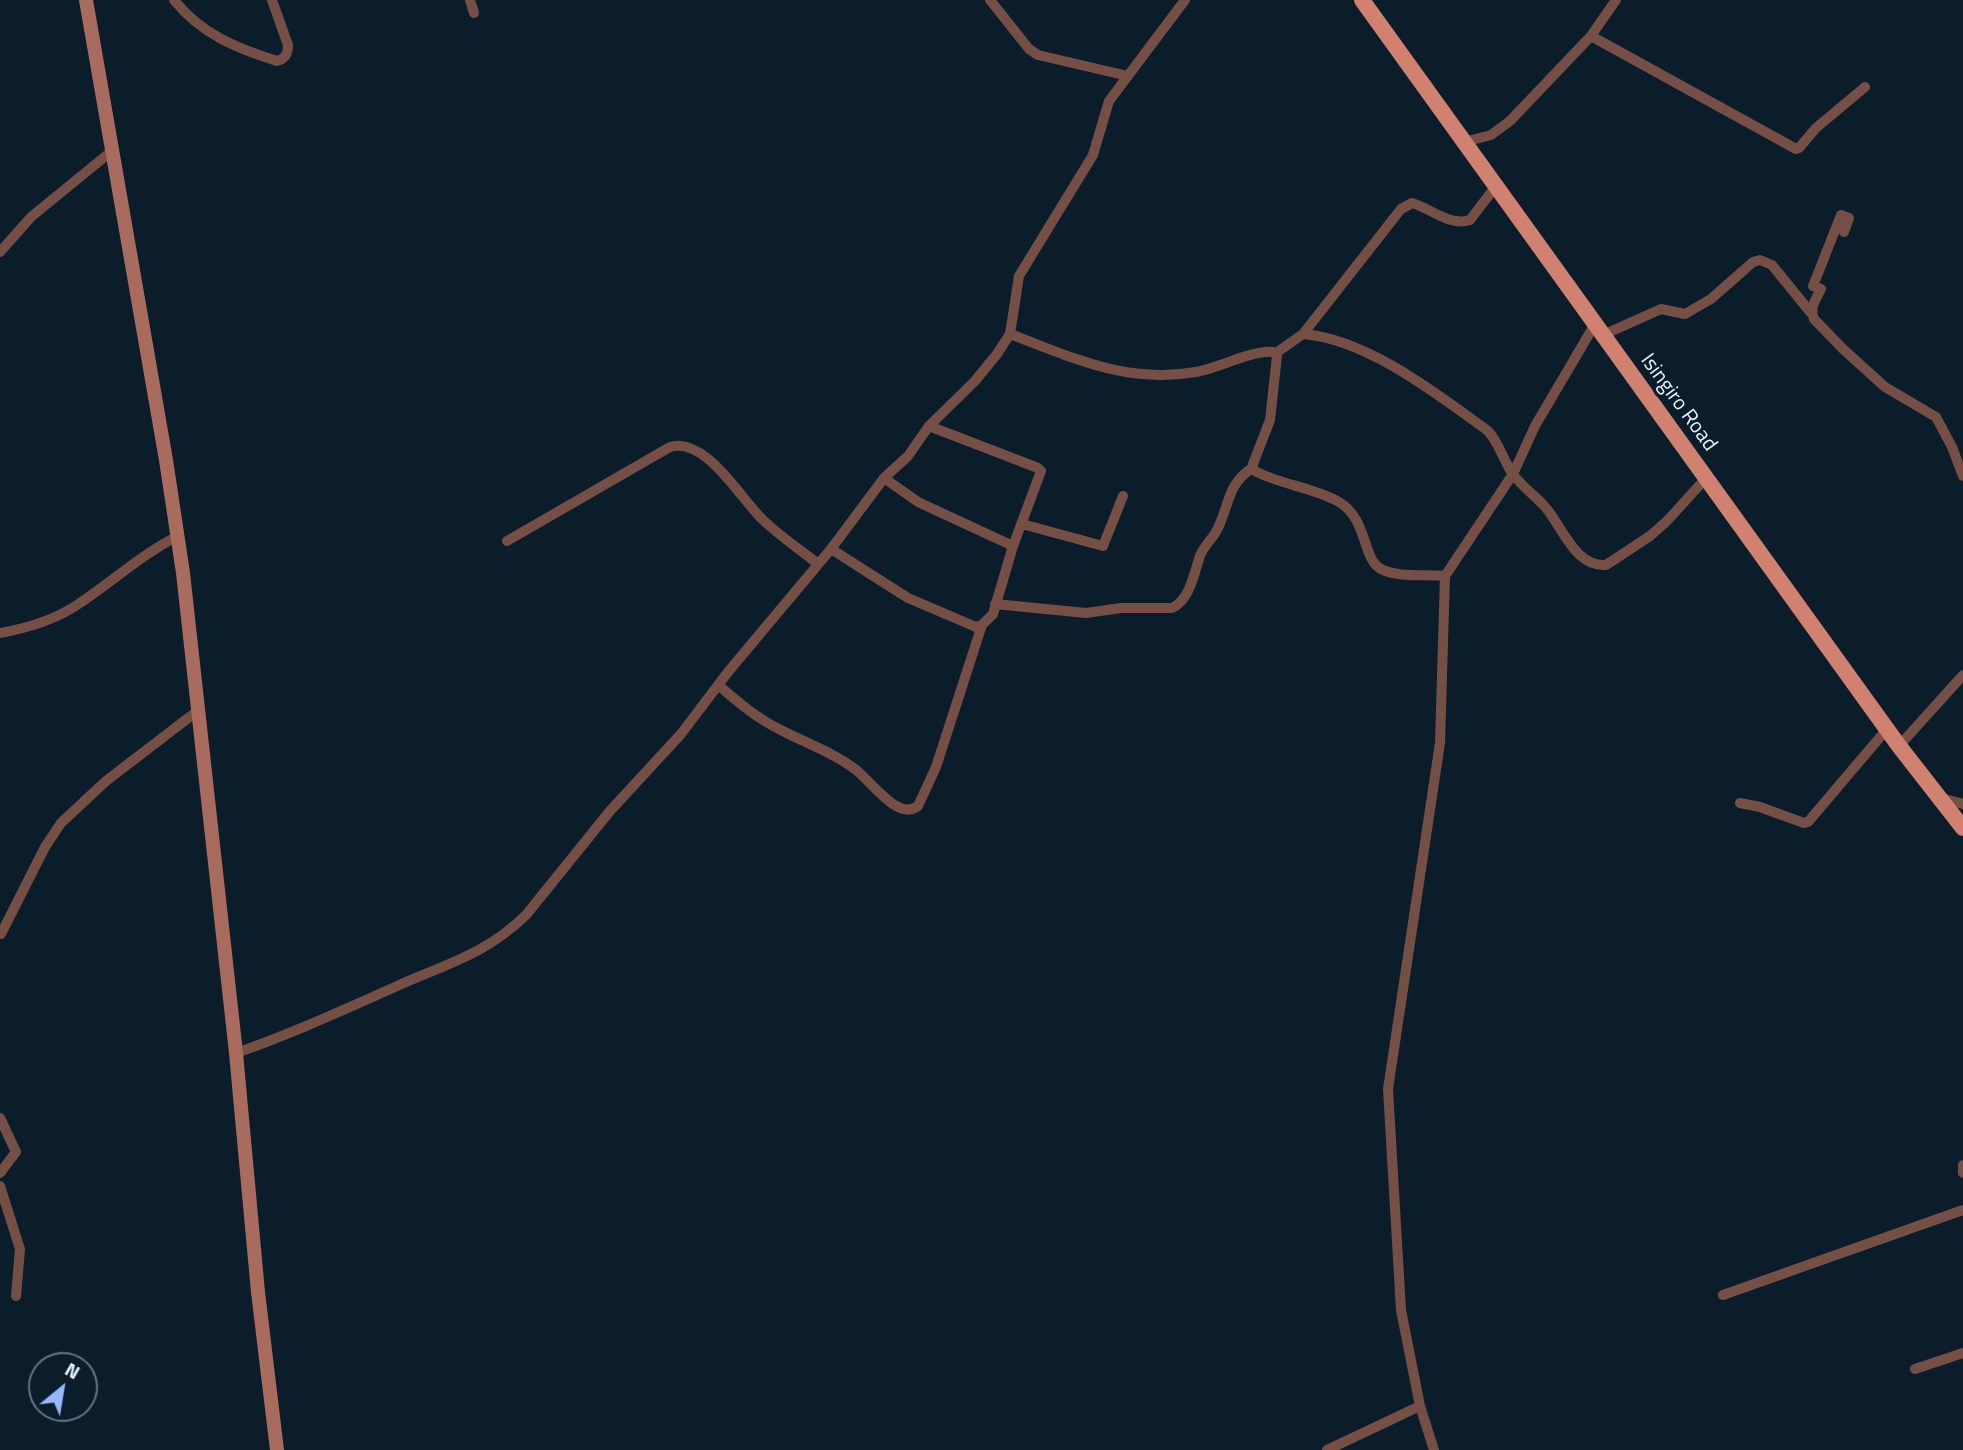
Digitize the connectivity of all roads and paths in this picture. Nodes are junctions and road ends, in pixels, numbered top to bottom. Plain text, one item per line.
1 (86, 0) edge
2 (174, 0) edge
3 (272, 0) edge
4 (470, 0) edge
5 (990, 0) edge
6 (1185, 0) edge
7 (1362, 0) edge
8 (1615, 1) edge
9 (474, 13) dead end
10 (1591, 36) junction
11 (1128, 76) junction
12 (1865, 87) dead end
13 (1464, 142) junction
14 (113, 150) junction
15 (1496, 186) junction
16 (1844, 232) dead end
17 (0, 253) edge
18 (1811, 313) junction
19 (1599, 330) junction
20 (1010, 334) junction
21 (1303, 334) junction
22 (1276, 353) junction
23 (929, 426) junction
24 (1252, 468) junction
25 (1513, 474) junction
26 (1963, 476) edge
27 (884, 478) junction
28 (1706, 478) junction
29 (1123, 496) dead end
30 (1021, 524) junction
31 (178, 536) junction
32 (507, 541) dead end
33 (1013, 546) junction
34 (831, 549) junction
35 (818, 564) junction
36 (1445, 576) junction
37 (995, 604) junction
38 (982, 625) junction
39 (0, 634) edge
40 (1963, 675) edge
41 (718, 685) junction
42 (200, 708) junction
43 (1887, 729) junction
44 (1899, 746) junction
45 (1940, 797) junction
46 (1740, 803) dead end
47 (1963, 804) edge
48 (1963, 828) edge
49 (1, 934) edge
50 (236, 1053) junction
51 (0, 1118) edge
52 (1963, 1165) edge
53 (0, 1173) edge
54 (1963, 1173) edge
55 (0, 1186) edge
56 (1963, 1210) edge
57 (1723, 1295) dead end
58 (16, 1296) dead end
59 (1963, 1353) edge
60 (1915, 1369) dead end
61 (1420, 1406) junction
62 (278, 1450) edge
63 (1327, 1450) edge
64 (1434, 1450) edge

1 - 14 main road
2 - 3 street
4 - 9 street
5 - 11 street
6 - 11 street
7 - 13 main road, Isingiro Road
8 - 10 street
10 - 12 street
10 - 13 street
11 - 20 street
13 - 15 main road, Isingiro Road
14 - 17 street
14 - 31 main road
15 - 19 main road, Isingiro Road
15 - 21 street
16 - 18 street
18 - 19 street
18 - 26 street
19 - 25 street
19 - 28 main road, Isingiro Road
20 - 22 street
20 - 23 street
21 - 22 street
21 - 25 street
22 - 24 street
23 - 27 street
23 - 30 street
24 - 36 street
24 - 37 street
25 - 28 street
25 - 36 street
27 - 33 street
27 - 34 street
28 - 43 main road, Isingiro Road
29 - 30 street
30 - 33 street
31 - 39 street
31 - 42 main road
32 - 35 street
33 - 37 street
34 - 35 street
34 - 38 street
35 - 41 street
36 - 61 street
37 - 38 street
38 - 41 street
40 - 44 street
41 - 50 street
42 - 49 street
42 - 50 main road
43 - 44 main road, Isingiro Road
43 - 46 street
44 - 45 main road, Isingiro Road
45 - 47 street
45 - 48 main road, Isingiro Road
50 - 62 main road
51 - 53 street
52 - 54 street
55 - 58 street
56 - 57 street
59 - 60 street
61 - 63 street
61 - 64 street

